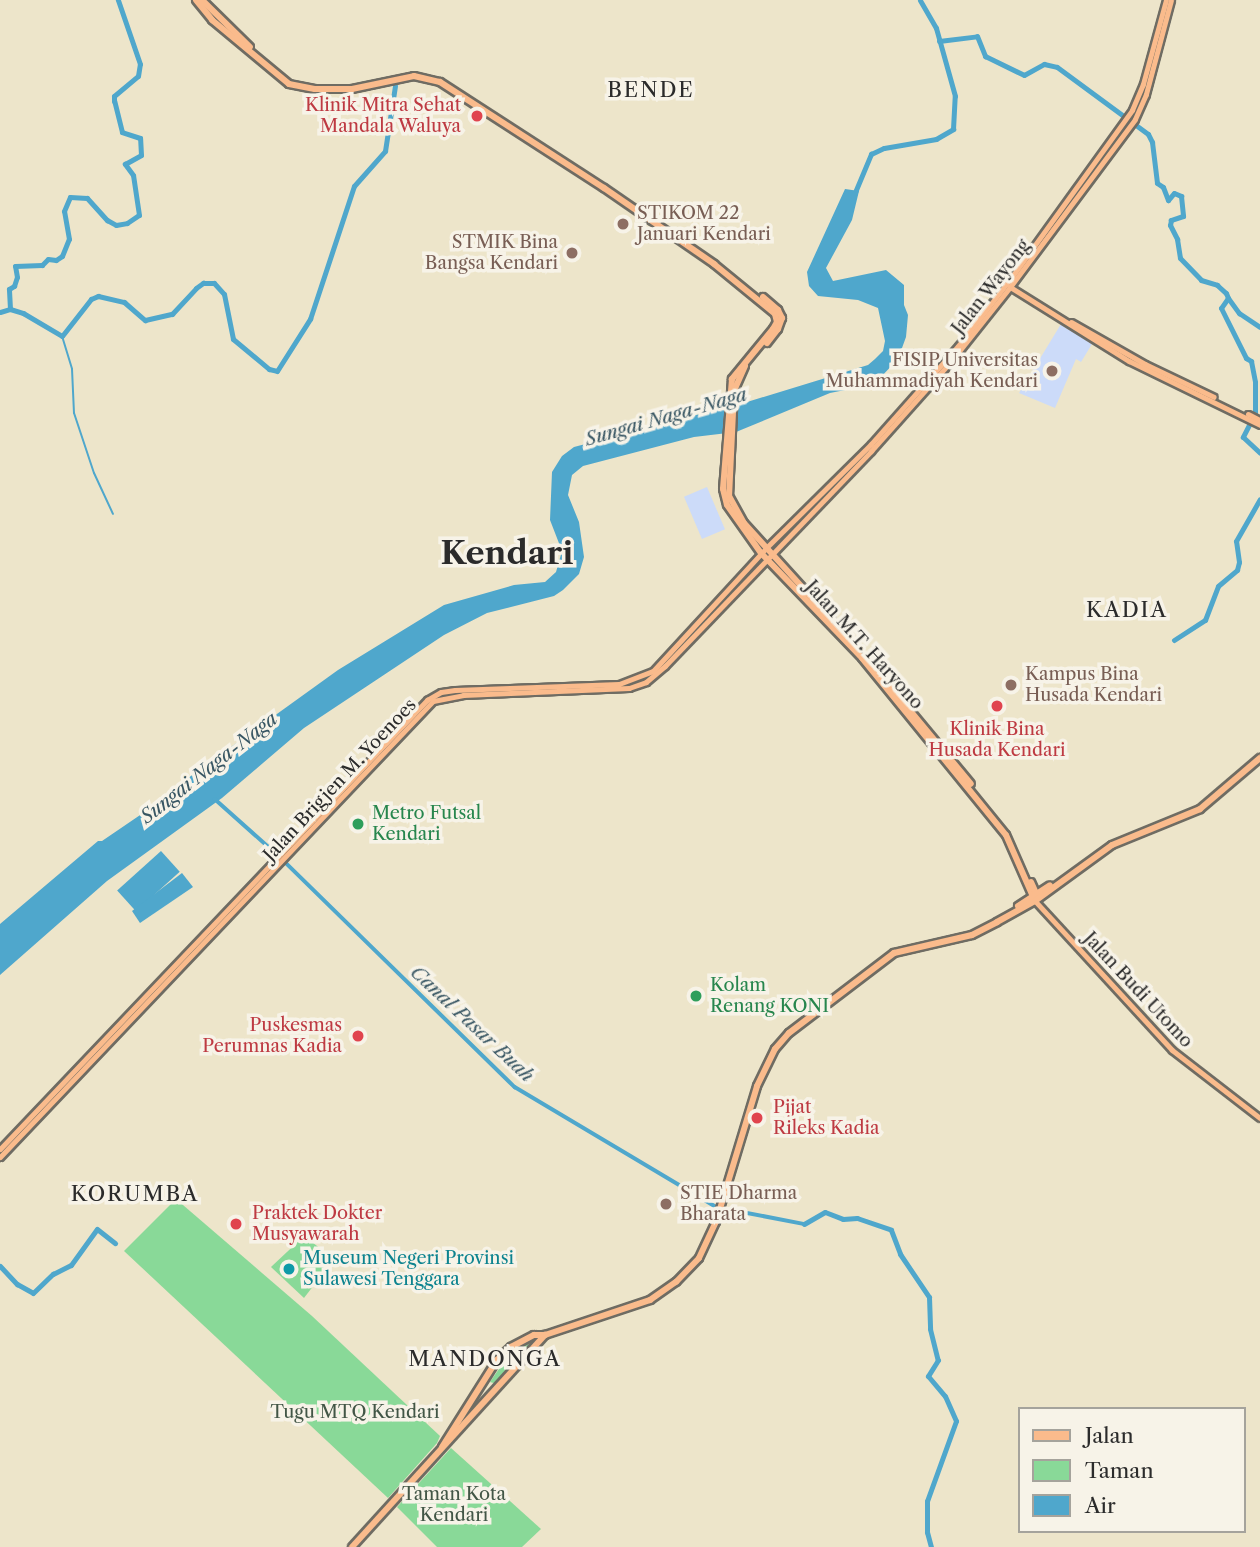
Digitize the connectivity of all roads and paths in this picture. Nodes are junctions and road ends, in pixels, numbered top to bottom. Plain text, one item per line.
1 (199, 0) edge
2 (1166, 0) edge
3 (1171, 0) edge
4 (1130, 120) junction
5 (1050, 230) junction
6 (1013, 287) junction
7 (1255, 420) edge
8 (729, 434) junction
9 (766, 547) junction
10 (772, 554) junction
11 (763, 556) junction
12 (1260, 756) edge
13 (1036, 899) junction
14 (125, 1023) junction
15 (1260, 1118) edge
16 (0, 1149) edge
17 (0, 1157) edge
18 (534, 1335) junction
19 (545, 1335) junction
20 (538, 1343) junction
21 (440, 1450) junction
22 (352, 1547) edge

1 - 8 highway, Jalan M.T. Haryono
2 - 4 main road, Jalan Wayong
3 - 4 main road, Jalan Wayong
4 - 5 main road, Jalan Wayong
5 - 6 main road, Jalan Wayong
5 - 9 main road, Jalan Wayong
6 - 7 main road
6 - 10 main road, Jalan Wayong
8 - 9 highway, Jalan M.T. Haryono
8 - 11 highway, Jalan M.T. Haryono
9 - 10 highway, Jalan M.T. Haryono
9 - 11 main road, Jalan Wayong
10 - 11 main road, Jalan Wayong
10 - 13 highway, Jalan M.T. Haryono
11 - 13 highway, Jalan M.T. Haryono
11 - 14 main road, Jalan Brigjen M. Yoenoes
12 - 13 highway
13 - 15 main road, Jalan Budi Utomo
13 - 19 highway
14 - 16 main road, Jalan Brigjen M. Yoenoes
14 - 17 main road, Jalan Brigjen M. Yoenoes
18 - 19 highway
18 - 20 highway
18 - 21 highway
19 - 20 highway
20 - 21 highway
21 - 22 highway

